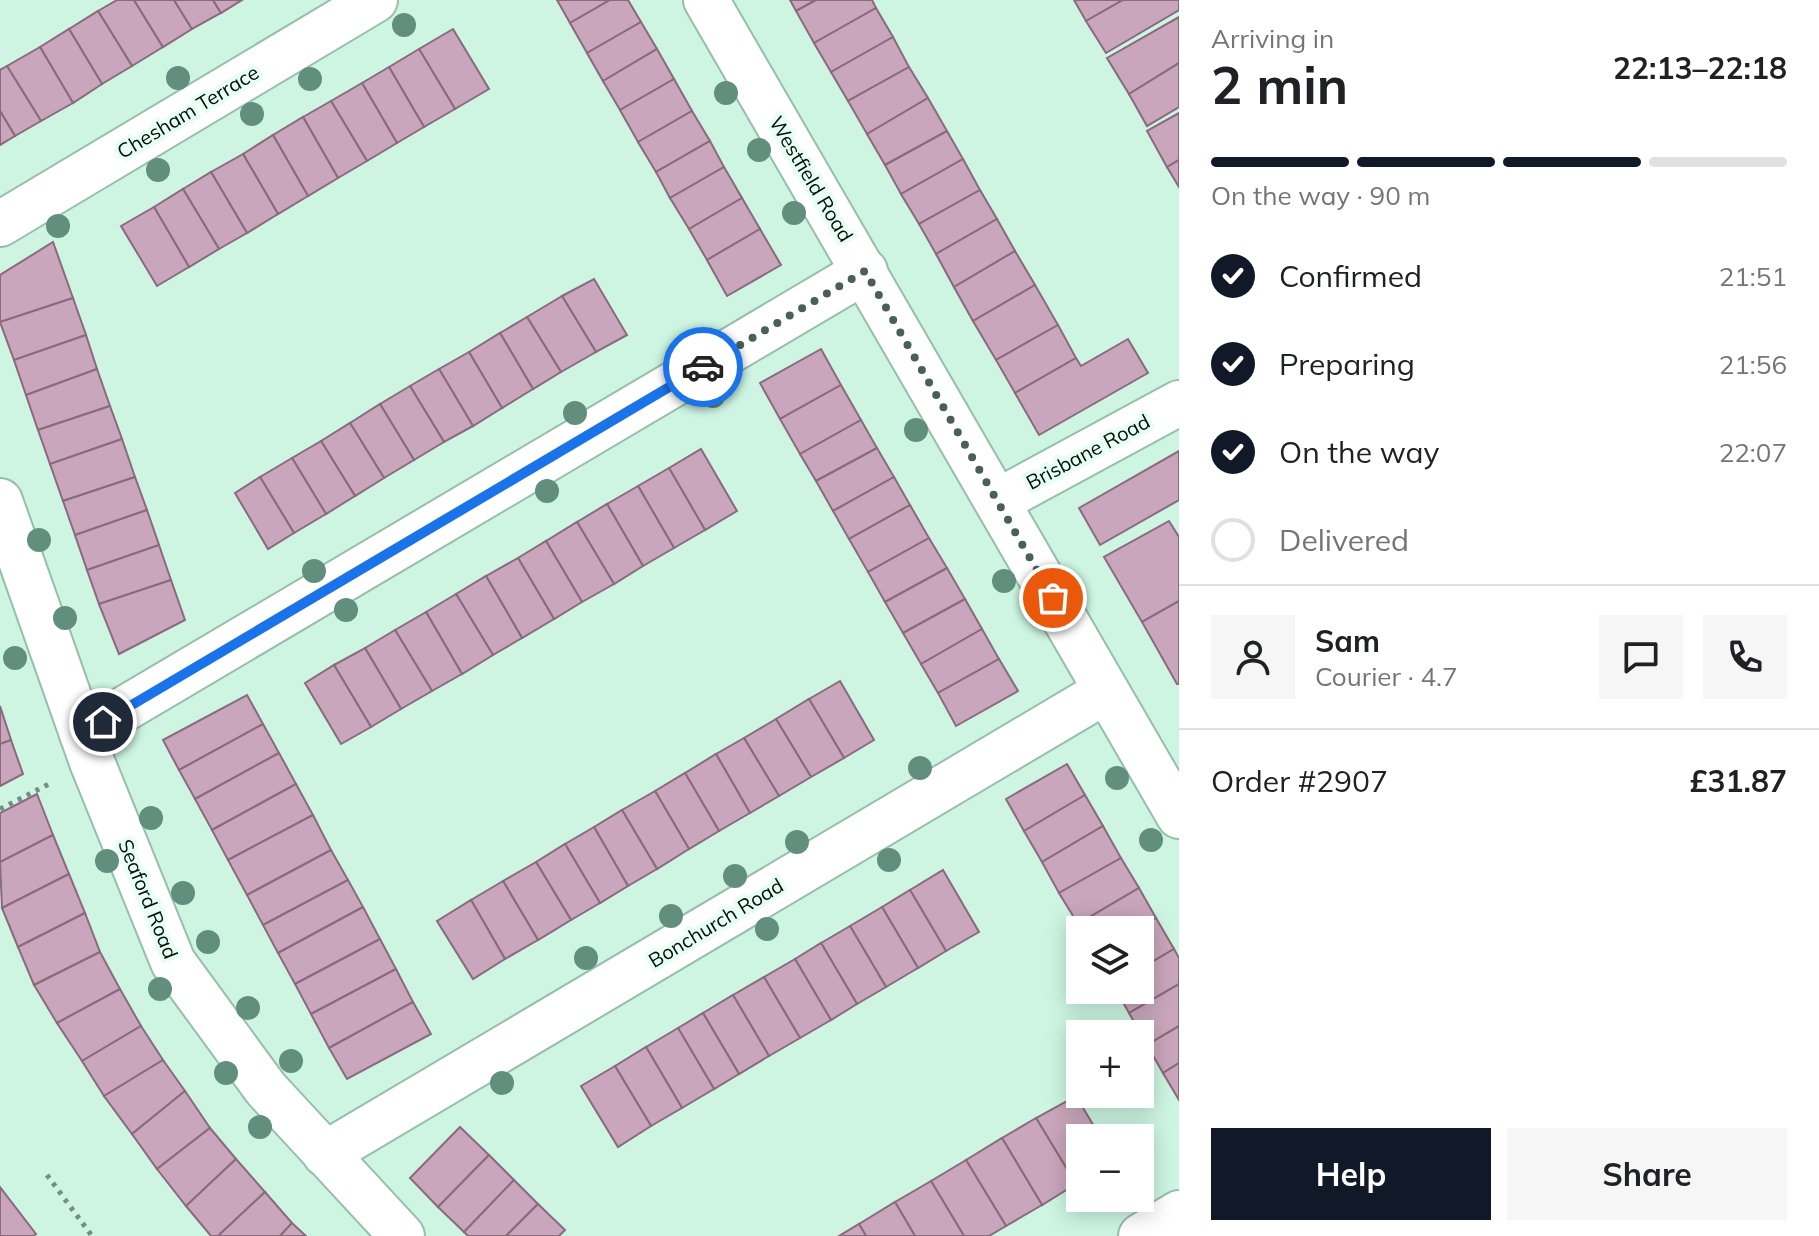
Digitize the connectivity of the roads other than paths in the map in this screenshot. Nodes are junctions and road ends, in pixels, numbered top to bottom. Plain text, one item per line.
1 (375, 0) edge
2 (706, 0) edge
3 (0, 224) edge
4 (865, 271) junction
5 (1179, 403) edge
6 (0, 501) edge
7 (998, 501) junction
8 (1106, 691) junction
9 (82, 734) junction
10 (1179, 816) edge
11 (325, 1154) junction
12 (1179, 1213) edge
13 (402, 1236) edge
14 (1141, 1236) edge

1 - 3 street, Chesham Terrace
2 - 4 street, Westfield Road
4 - 7 street, Westfield Road
4 - 9 street
5 - 7 street, Brisbane Road
6 - 9 street, Seaford Road
7 - 8 street, Westfield Road
8 - 10 street, Westfield Road
8 - 11 street, Bonchurch Road
9 - 11 street, Seaford Road
11 - 13 street, Seaford Road
12 - 14 street

